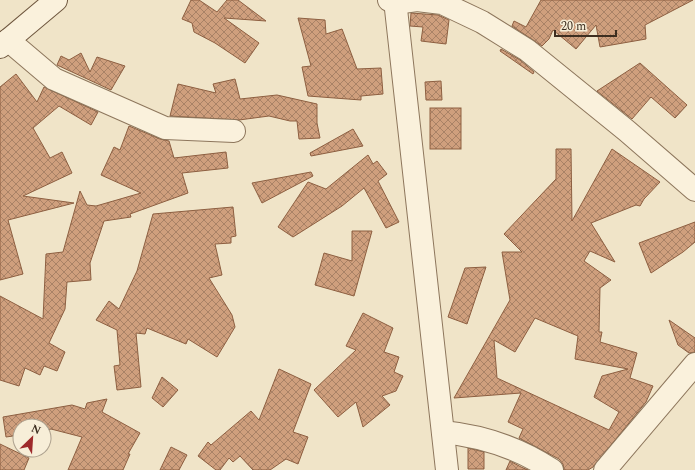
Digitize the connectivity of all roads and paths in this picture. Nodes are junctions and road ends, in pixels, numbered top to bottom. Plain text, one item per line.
1 (56, 0) edge
2 (393, 1) edge
3 (4, 44) edge
4 (234, 131) dead end
5 (695, 190) edge
6 (695, 364) edge
7 (443, 432) junction
8 (447, 470) edge
9 (552, 470) edge
10 (605, 470) edge

1 - 3 street
2 - 5 street
2 - 7 street
3 - 4 street
6 - 10 street
7 - 8 street
7 - 9 street

